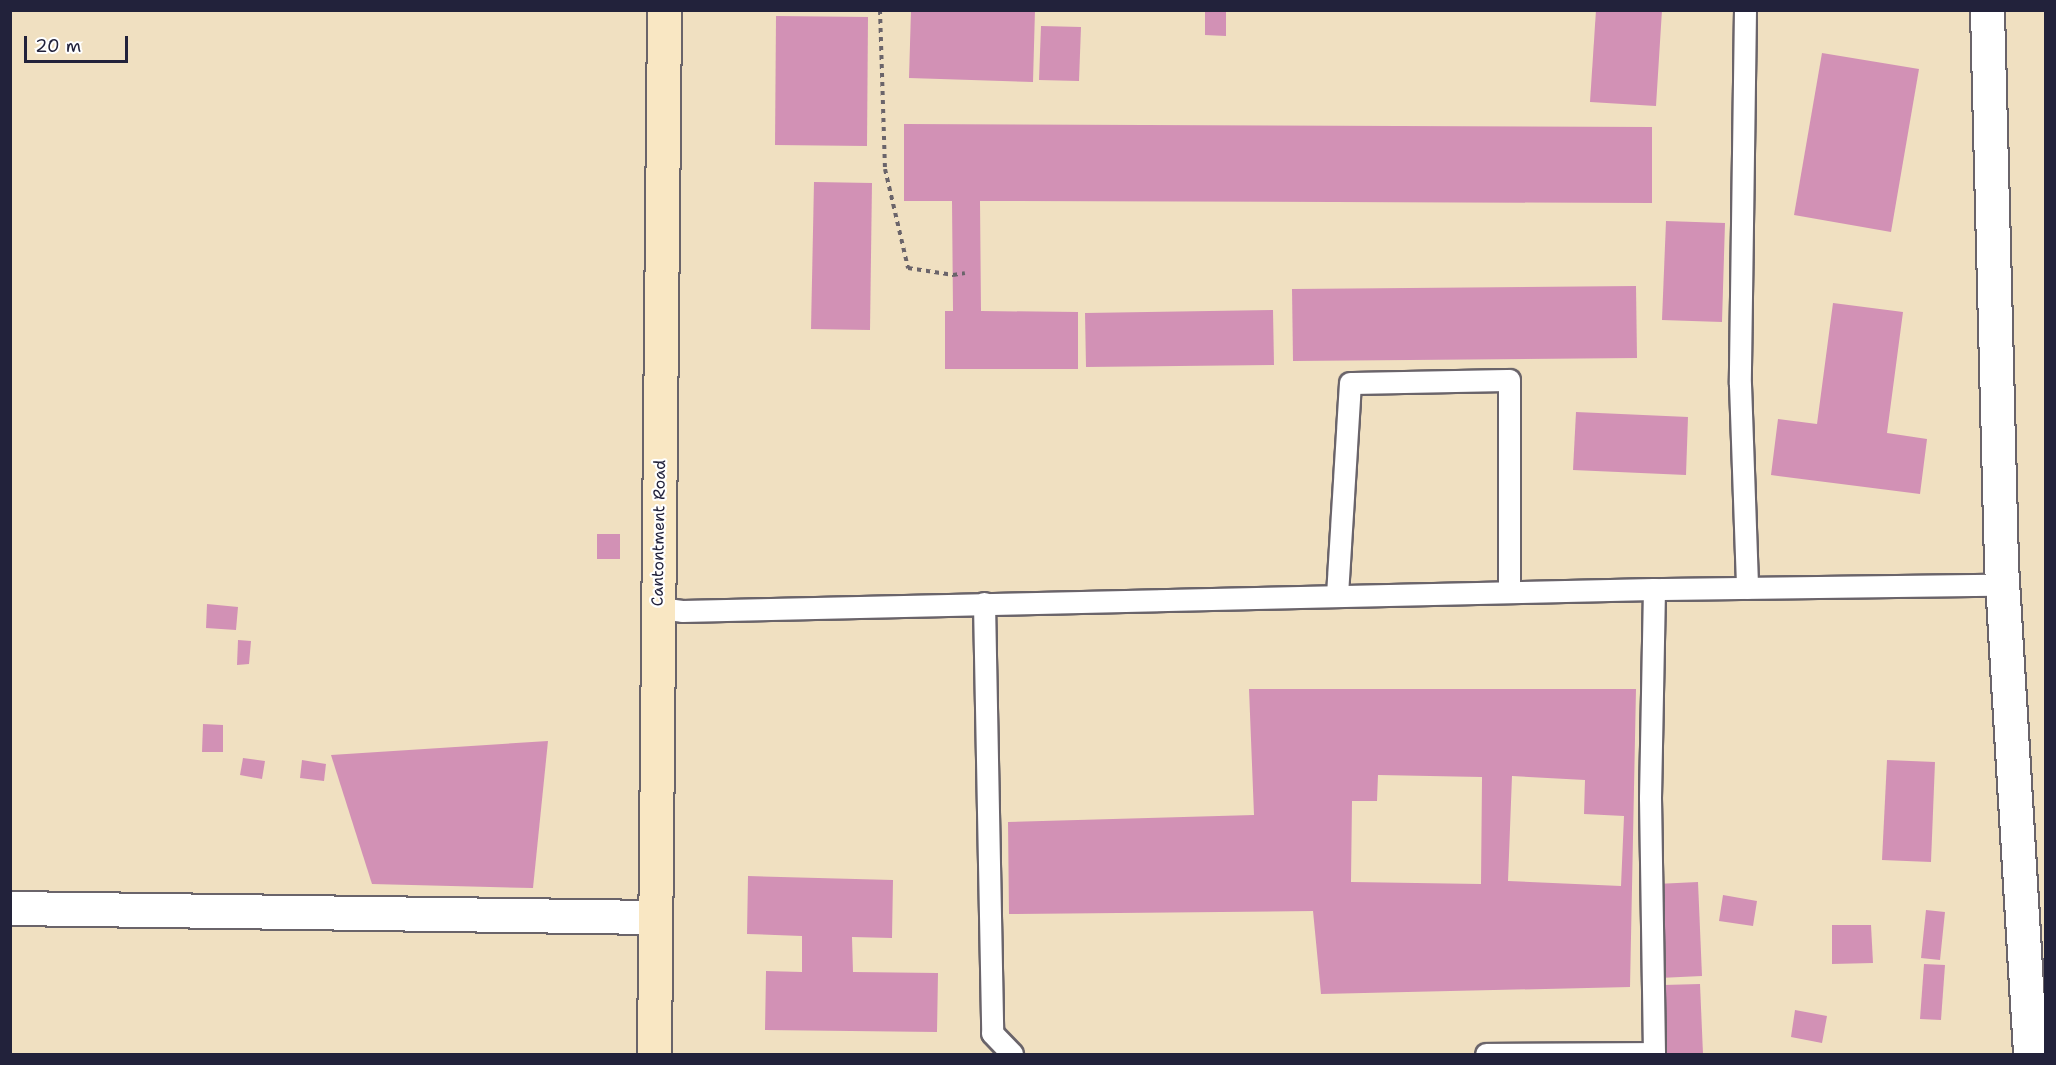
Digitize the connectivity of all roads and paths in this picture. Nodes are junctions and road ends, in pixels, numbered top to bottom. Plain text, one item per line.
1 (664, 10) edge
2 (880, 10) edge
3 (1745, 10) edge
4 (1987, 10) edge
5 (965, 273) dead end
6 (2002, 585) junction
7 (1747, 588) junction
8 (1654, 589) junction
9 (1509, 592) junction
10 (1338, 595) junction
11 (984, 603) junction
12 (659, 608) junction
13 (10, 908) edge
14 (655, 917) junction
15 (654, 1054) edge
16 (1012, 1054) edge
17 (1486, 1054) edge
18 (1654, 1054) edge
19 (2030, 1054) edge

1 - 12 street, Cantontment Road
2 - 5 path
3 - 7 lane
4 - 6 street
6 - 7 lane
6 - 19 street
7 - 8 lane
8 - 9 lane
8 - 18 lane
9 - 10 lane
9 - 10 lane
10 - 11 lane
11 - 12 lane
11 - 16 lane
12 - 14 street, Cantontment Road
13 - 14 street
14 - 15 street, Cantontment Road
17 - 18 lane

